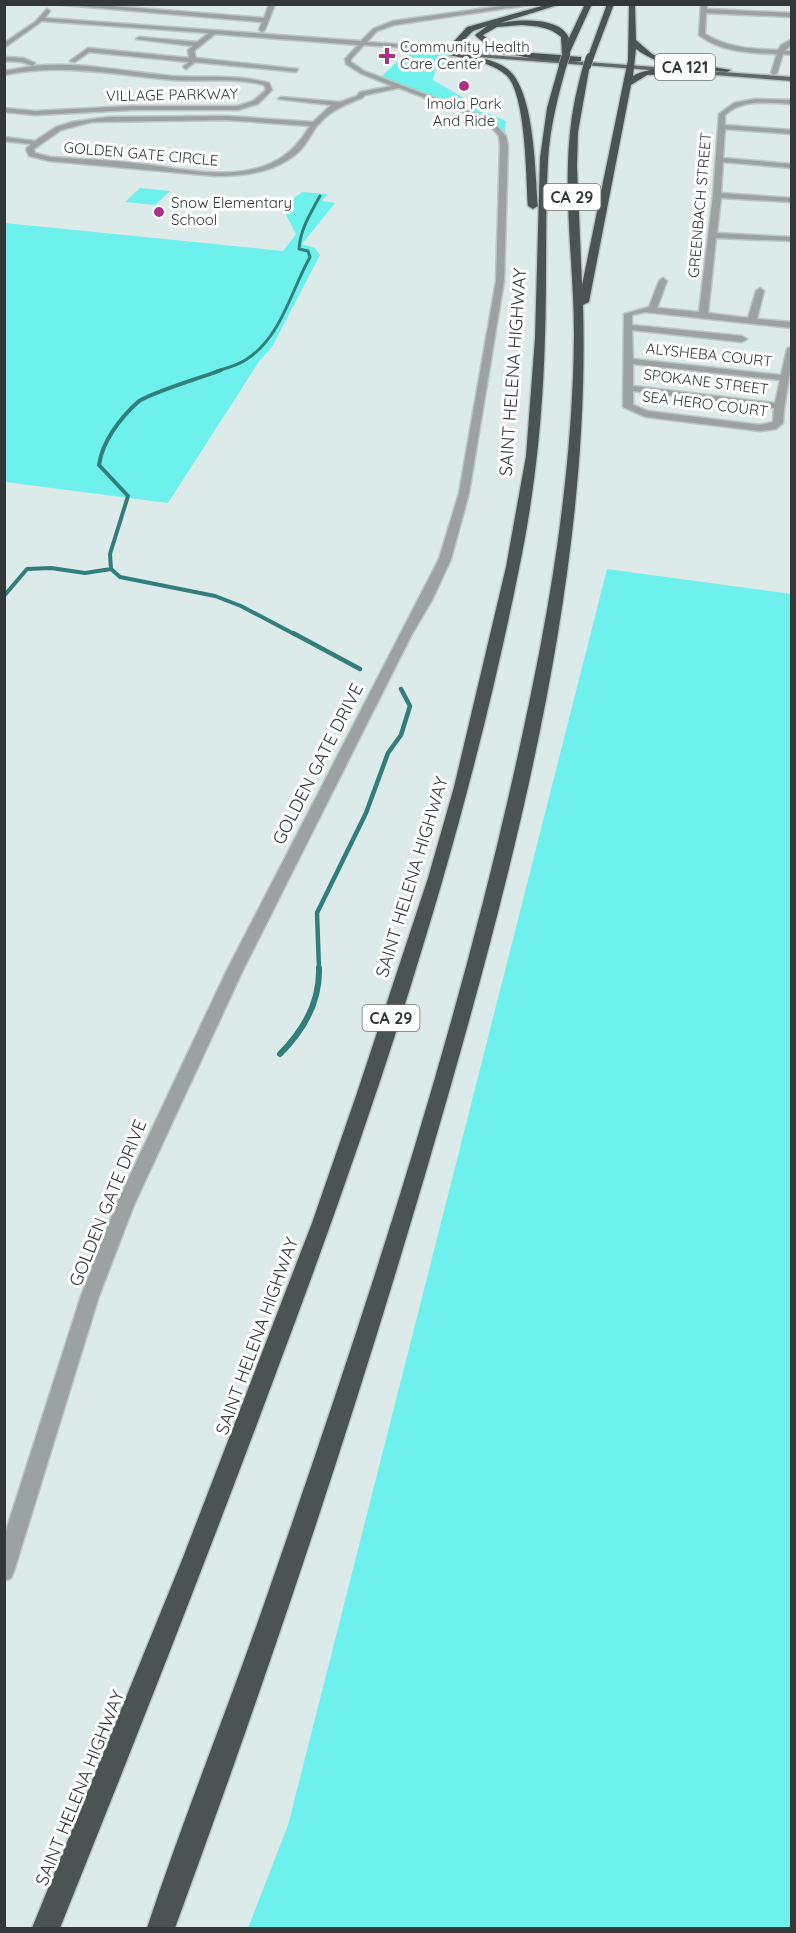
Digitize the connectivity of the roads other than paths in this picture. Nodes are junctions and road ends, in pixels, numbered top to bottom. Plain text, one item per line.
1 (54, 4) edge
2 (272, 4) edge
3 (532, 4) edge
4 (558, 4) edge
5 (589, 4) edge
6 (611, 4) edge
7 (632, 4) edge
8 (704, 8) edge
9 (792, 15) edge
10 (40, 19) junction
11 (266, 20) junction
12 (15, 31) dead end
13 (25, 31) junction
14 (213, 33) junction
15 (258, 36) junction
16 (139, 38) dead end
17 (631, 39) junction
18 (792, 41) edge
19 (211, 42) dead end
20 (198, 43) junction
21 (361, 44) junction
22 (4, 46) edge
23 (451, 51) junction
24 (779, 52) junction
25 (792, 53) edge
26 (569, 59) junction
27 (4, 61) edge
28 (73, 61) dead end
29 (193, 61) junction
30 (631, 65) junction
31 (29, 68) junction
32 (296, 70) dead end
33 (727, 72) junction
34 (4, 73) edge
35 (774, 74) junction
36 (792, 77) edge
37 (174, 78) junction
38 (628, 84) junction
39 (400, 87) junction
40 (281, 99) dead end
41 (792, 102) edge
42 (340, 104) junction
43 (4, 110) edge
44 (315, 124) junction
45 (721, 127) junction
46 (792, 132) edge
47 (4, 139) edge
48 (36, 143) junction
49 (719, 160) junction
50 (792, 165) edge
51 (717, 195) junction
52 (792, 200) edge
53 (712, 235) junction
54 (792, 239) edge
55 (663, 281) dead end
56 (760, 291) dead end
57 (652, 310) junction
58 (703, 315) junction
59 (540, 318) junction
60 (749, 321) junction
61 (792, 325) edge
62 (628, 327) junction
63 (579, 330) junction
64 (742, 339) junction
65 (792, 349) edge
66 (739, 350) dead end
67 (628, 361) junction
68 (790, 368) edge
69 (785, 378) junction
70 (629, 388) junction
71 (779, 406) junction
72 (4, 1571) edge
73 (46, 1929) edge
74 (161, 1929) edge

1 - 10 street
1 - 11 street
2 - 11 street
3 - 21 street
4 - 23 highway
5 - 26 highway, SAINT HELENA HIGHWAY / CA 29
6 - 63 highway, CA 29
7 - 17 highway
8 - 9 street
8 - 24 street
10 - 13 street
10 - 14 street
11 - 15 street
12 - 13 street
13 - 22 street
14 - 15 street
14 - 20 street
15 - 21 street
16 - 20 street
17 - 30 highway
17 - 33 highway
18 - 24 street
19 - 20 street
20 - 29 street
21 - 23 street
21 - 39 street, GOLDEN GATE DRIVE
23 - 26 street
23 - 30 main road
23 - 59 highway
24 - 25 street
24 - 35 street
26 - 26 highway, CA 121
26 - 30 main road, CA 121
26 - 59 highway, SAINT HELENA HIGHWAY / CA 29
27 - 31 street, VILLAGE PARKWAY
28 - 29 street
29 - 32 street
29 - 37 street
30 - 33 main road, CA 121
30 - 38 highway
31 - 34 street, VILLAGE PARKWAY
31 - 37 street, VILLAGE PARKWAY
33 - 35 main road, CA 121
33 - 36 main road, CA 121
33 - 38 highway, CA 121
35 - 36 main road, CA 121
37 - 43 street, VILLAGE PARKWAY
38 - 63 highway
39 - 42 street, GOLDEN GATE CIRCLE
39 - 72 street, GOLDEN GATE DRIVE
40 - 42 street
41 - 45 street, GREENBACH STREET
42 - 44 street, GOLDEN GATE CIRCLE
44 - 48 street, GOLDEN GATE CIRCLE
44 - 48 street, GOLDEN GATE CIRCLE
45 - 46 street
45 - 49 street, GREENBACH STREET
47 - 48 street
49 - 50 street
49 - 51 street, GREENBACH STREET
51 - 52 street
51 - 53 street, GREENBACH STREET
53 - 54 street
53 - 58 street, GREENBACH STREET
55 - 57 street
56 - 60 street
57 - 58 street
57 - 62 street
58 - 60 street
59 - 73 highway, SAINT HELENA HIGHWAY / CA 29
60 - 61 street
60 - 64 street
62 - 64 street
62 - 67 street
63 - 74 highway, CA 29
64 - 66 street
65 - 68 street
67 - 69 street, ALYSHEBA COURT
67 - 70 street
68 - 69 street
69 - 71 street
70 - 71 street, SPOKANE STREET
70 - 71 street, SEA HERO COURT

